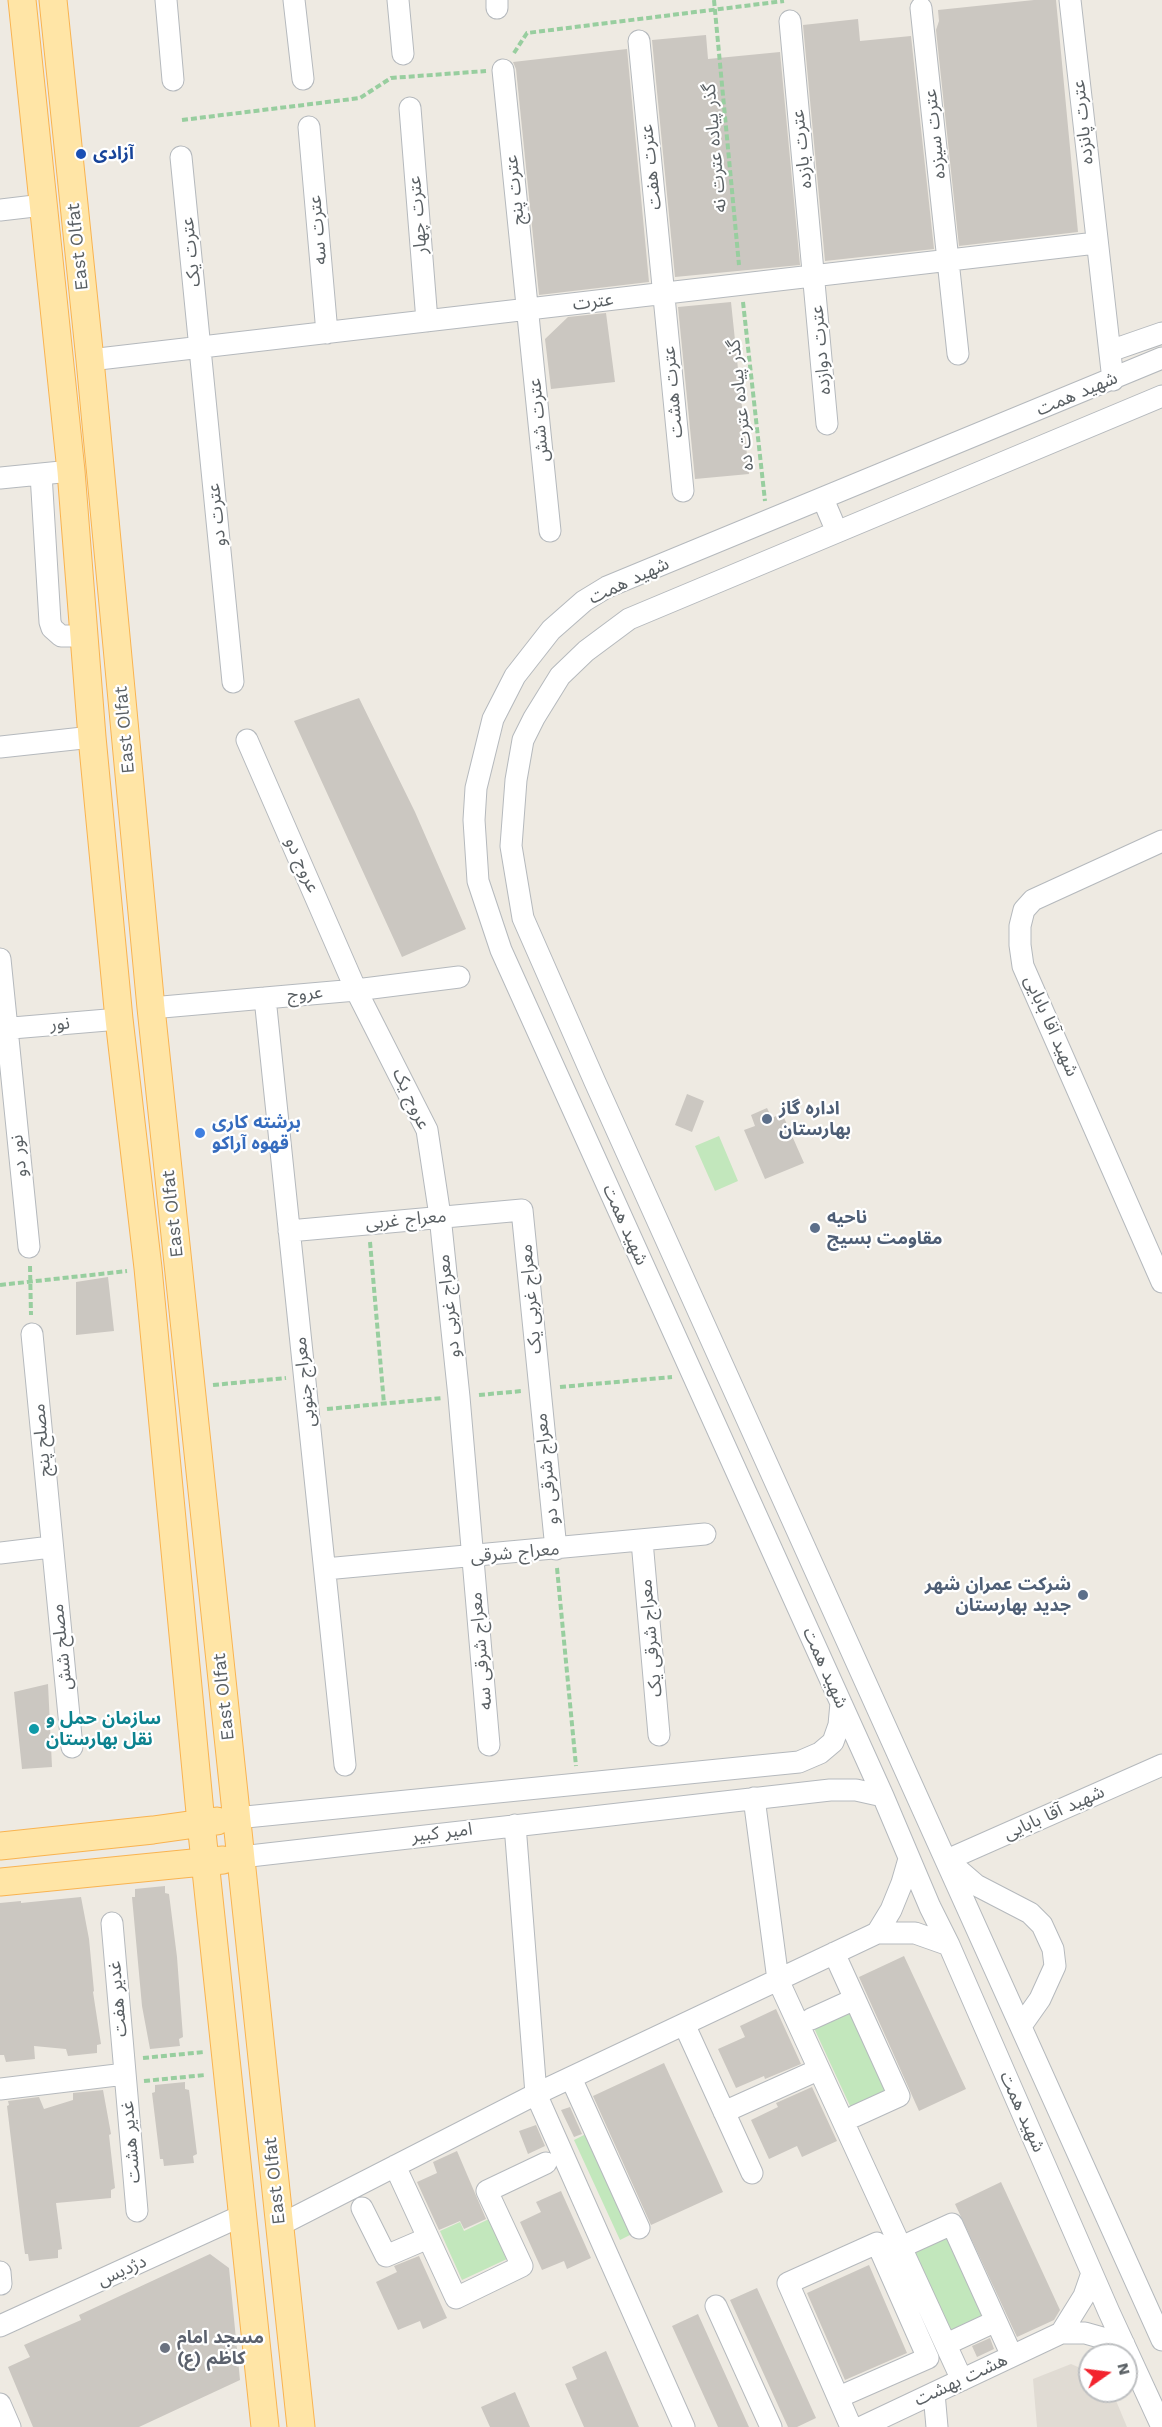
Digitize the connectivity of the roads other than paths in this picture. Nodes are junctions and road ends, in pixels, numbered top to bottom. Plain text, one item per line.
1 (22, 0) edge
2 (53, 0) edge
3 (166, 0) edge
4 (294, 0) edge
5 (399, 0) edge
6 (1070, 0) edge
7 (921, 8) dead end
8 (790, 21) dead end
9 (639, 41) dead end
10 (403, 54) dead end
11 (503, 70) dead end
12 (303, 79) dead end
13 (173, 80) dead end
14 (410, 108) dead end
15 (309, 127) dead end
16 (180, 157) dead end
17 (43, 205) junction
18 (0, 210) edge
19 (1096, 243) junction
20 (948, 261) junction
21 (815, 276) junction
22 (664, 294) junction
23 (528, 309) junction
24 (427, 321) junction
25 (327, 333) junction
26 (1162, 333) edge
27 (201, 348) junction
28 (1110, 351) junction
29 (958, 354) dead end
30 (1162, 358) edge
31 (90, 360) junction
32 (1113, 380) junction
33 (1162, 396) edge
34 (827, 424) dead end
35 (71, 471) junction
36 (41, 474) junction
37 (0, 478) edge
38 (683, 491) dead end
39 (823, 499) junction
40 (550, 531) dead end
41 (837, 532) junction
42 (84, 636) junction
43 (233, 681) dead end
44 (92, 737) junction
45 (247, 740) dead end
46 (0, 747) edge
47 (1162, 841) edge
48 (0, 959) edge
49 (459, 977) dead end
50 (356, 990) junction
51 (265, 998) junction
52 (152, 1008) junction
53 (119, 1018) junction
54 (3, 1028) edge
55 (522, 1209) joint
56 (440, 1216) junction
57 (289, 1231) junction
58 (29, 1247) road end
59 (1162, 1282) edge
60 (32, 1334) road end
61 (539, 1389) joint
62 (705, 1534) dead end
63 (642, 1541) junction
64 (51, 1547) junction
65 (556, 1549) junction
66 (0, 1553) edge
67 (472, 1556) junction
68 (325, 1569) junction
69 (841, 1703) junction
70 (659, 1736) dead end
71 (489, 1745) dead end
72 (72, 1747) dead end
73 (345, 1765) dead end
74 (1162, 1765) edge
75 (883, 1796) junction
76 (753, 1798) junction
77 (237, 1818) junction
78 (201, 1823) junction
79 (515, 1825) junction
80 (0, 1846) edge
81 (241, 1857) junction
82 (909, 1859) junction
83 (947, 1860) junction
84 (206, 1862) junction
85 (0, 1882) edge
86 (112, 1923) dead end
87 (877, 1933) junction
88 (949, 1945) junction
89 (834, 1953) junction
90 (778, 1980) junction
91 (855, 1999) junction
92 (811, 2019) dead end
93 (684, 2024) junction
94 (1021, 2026) junction
95 (125, 2072) junction
96 (811, 2073) dead end
97 (571, 2078) junction
98 (0, 2089) edge
99 (536, 2094) junction
100 (724, 2112) junction
101 (855, 2116) dead end
102 (546, 2163) dead end
103 (395, 2166) junction
104 (752, 2173) dead end
105 (362, 2208) dead end
106 (137, 2211) dead end
107 (243, 2216) junction
108 (280, 2225) junction
109 (639, 2228) dead end
110 (428, 2238) junction
111 (908, 2244) dead end
112 (1092, 2273) junction
113 (716, 2307) dead end
114 (996, 2321) junction
115 (0, 2326) edge
116 (1061, 2333) junction
117 (1162, 2340) edge
118 (951, 2342) dead end
119 (1120, 2343) edge
120 (1124, 2343) edge
121 (1012, 2356) junction
122 (1138, 2375) edge
123 (962, 2380) junction
124 (934, 2393) junction
125 (839, 2397) junction
126 (0, 2404) edge
127 (10, 2427) edge
128 (266, 2427) edge
129 (301, 2427) edge
130 (684, 2427) edge
131 (771, 2427) edge
132 (851, 2427) edge
133 (862, 2427) edge
134 (937, 2427) edge
135 (1162, 2427) edge

1 - 17 main road, East Olfat
2 - 31 main road, East Olfat
3 - 13 street
4 - 12 street
5 - 10 street
6 - 19 street, عترت پانزده
7 - 20 street, عترت سیزده
8 - 21 street, عترت یازده
9 - 22 street, عترت هفت
11 - 23 street, عترت پنج
14 - 24 street, عترت چهار
15 - 25 street, عترت سه
16 - 27 street, عترت یک
17 - 18 street
17 - 35 main road, East Olfat
19 - 20 street, عترت
19 - 28 street, عترت پانزده
20 - 21 street, عترت
20 - 29 street, عترت سیزده
21 - 22 street, عترت
21 - 34 street, عترت دوازده
22 - 23 street, عترت
22 - 38 street, عترت هشت
23 - 24 street, عترت
23 - 40 street, عترت شش
24 - 25 street, عترت
25 - 27 street, عترت
26 - 28 street
27 - 31 street, عترت
27 - 43 street, عترت دو
28 - 32 street, عترت پانزده
30 - 32 street, شهید همت
31 - 52 main road, East Olfat
32 - 39 street, شهید همت
33 - 41 street, شهید همت
35 - 36 street
35 - 42 main road, East Olfat
36 - 37 street
36 - 42 street
39 - 41 street
39 - 69 street, شهید همت
41 - 83 street, شهید همت
42 - 44 main road, East Olfat
44 - 46 street
44 - 53 main road, East Olfat
45 - 50 street, عروج دو
47 - 59 street, شهید آقا بابایی
48 - 54 street, نور دو
49 - 50 street, عروج
50 - 51 street, عروج
50 - 56 street, عروج یک
51 - 52 street, عروج
51 - 57 street, معراج جنوبی
52 - 77 main road, East Olfat
53 - 54 street, نور
53 - 78 main road, East Olfat
54 - 58 street, نور دو
55 - 56 street, معراج غربی
55 - 61 street, معراج غربی یک
56 - 57 street, معراج غربی
56 - 67 street, معراج غربی دو
57 - 68 street, معراج جنوبی
60 - 64 street, مصلح پنج
61 - 65 street, معراج شرقی دو
62 - 63 street, معراج شرقی
63 - 65 street, معراج شرقی
63 - 70 street, معراج شرقی یک
64 - 66 street
64 - 72 street, مصلح شش
65 - 67 street, معراج شرقی
67 - 68 street, معراج شرقی
67 - 71 street, معراج شرقی سه
68 - 73 street, معراج جنوبی
69 - 75 street, شهید همت
69 - 77 street, امیر کبیر
74 - 83 street, شهید آقا بابایی
75 - 76 street, امیر کبیر
75 - 82 street, شهید همت
76 - 79 street, امیر کبیر
76 - 90 street
77 - 78 main road, امیر کبیر
77 - 81 main road, East Olfat
78 - 80 main road, امیر کبیر
78 - 84 main road, East Olfat
79 - 81 street, امیر کبیر
79 - 99 street
81 - 84 main road, امیر کبیر
81 - 108 main road, East Olfat
82 - 87 street
82 - 88 street, شهید همت
83 - 94 street, شهید همت
83 - 94 street
84 - 85 main road, امیر کبیر
84 - 107 main road, East Olfat
86 - 95 street, غدیر هفت
87 - 88 street
87 - 89 street
88 - 112 street, شهید همت
89 - 90 street
89 - 91 street
90 - 93 street
90 - 123 street
91 - 92 street
91 - 101 street
93 - 97 street
93 - 100 street
94 - 117 street, شهید همت
95 - 98 street
95 - 106 street, غدیر هشت
96 - 100 street
97 - 99 street
97 - 109 street
99 - 103 street
99 - 130 street
100 - 104 street
102 - 110 street
103 - 108 street
103 - 110 street
105 - 110 street
107 - 115 street, دژدیس
107 - 128 main road, East Olfat
108 - 129 main road, East Olfat
111 - 114 street
112 - 116 street
112 - 120 street, شهید همت
113 - 131 street
114 - 118 street
114 - 121 street
116 - 119 street
116 - 121 street, هشت بهشت
121 - 123 street, هشت بهشت
122 - 135 street, شهید همت
123 - 124 street, هشت بهشت
124 - 133 street, هشت بهشت
124 - 134 street
125 - 125 street
125 - 132 street
126 - 127 street

